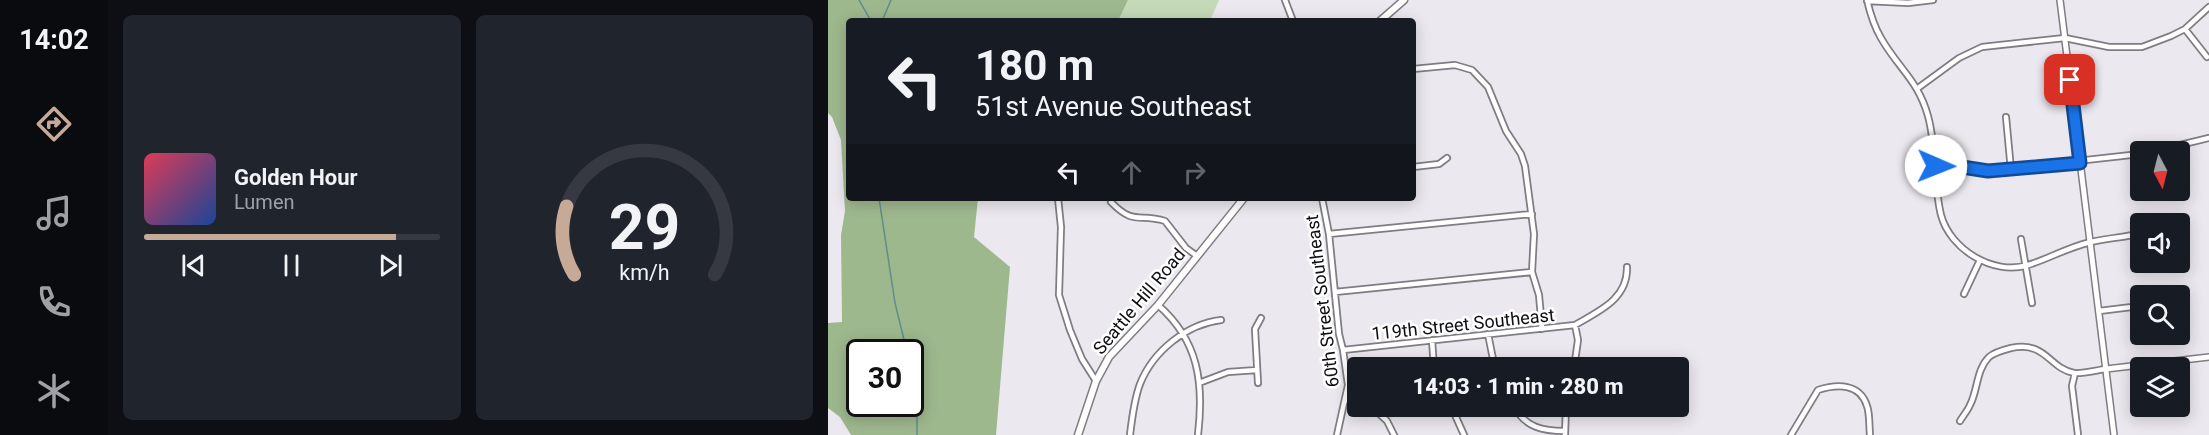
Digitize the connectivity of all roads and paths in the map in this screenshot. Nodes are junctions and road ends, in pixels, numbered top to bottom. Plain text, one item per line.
1 (1285, 0) edge
2 (1404, 0) edge
3 (1933, 0) edge
4 (2060, 0) edge
5 (2206, 0) edge
6 (1867, 1) edge
7 (2209, 7) edge
8 (1292, 18) edge
9 (1383, 18) edge
10 (2186, 28) junction
11 (2066, 38) junction
12 (2206, 57) dead end
13 (1416, 69) edge
14 (1918, 88) junction
15 (2006, 117) dead end
16 (2209, 138) edge
17 (2190, 143) edge
18 (2130, 156) edge
19 (1447, 158) dead end
20 (2080, 163) junction
21 (1936, 166) junction
22 (1416, 167) edge
23 (2011, 170) junction
24 (1058, 201) edge
25 (1242, 201) edge
26 (1323, 201) edge
27 (1112, 202) dead end
28 (1532, 214) junction
29 (1329, 234) junction
30 (2130, 235) edge
31 (2021, 239) dead end
32 (2090, 242) junction
33 (1197, 256) junction
34 (1980, 260) junction
35 (2026, 266) junction
36 (1627, 267) dead end
37 (1532, 272) junction
38 (1335, 292) junction
39 (1964, 294) dead end
40 (2032, 303) dead end
41 (1158, 305) junction
42 (2130, 307) edge
43 (2099, 311) junction
44 (1261, 318) dead end
45 (1221, 320) dead end
46 (1575, 325) junction
47 (1542, 329) junction
48 (1184, 333) junction
49 (1488, 334) junction
50 (1432, 340) junction
51 (1343, 350) junction
52 (1433, 357) edge
53 (1493, 357) edge
54 (1576, 357) edge
55 (2209, 357) edge
56 (2190, 360) edge
57 (2130, 367) edge
58 (2106, 369) junction
59 (1257, 370) junction
60 (2074, 373) junction
61 (1096, 381) junction
62 (1199, 383) junction
63 (1258, 383) dead end
64 (1346, 400) joint
65 (1383, 417) edge
66 (1456, 417) edge
67 (1523, 417) edge
68 (1566, 417) edge
69 (1960, 420) dead end
70 (1565, 433) edge
71 (1078, 435) edge
72 (1130, 435) edge
73 (1198, 435) edge
74 (1337, 435) edge
75 (1394, 435) edge
76 (1464, 435) edge
77 (1791, 435) edge
78 (1870, 435) edge
79 (2078, 435) edge
80 (2114, 435) edge

1 - 8 street
2 - 9 main road
3 - 6 street
4 - 11 street
5 - 7 street
6 - 14 street
7 - 10 street
10 - 11 street
10 - 12 street
11 - 14 street
11 - 20 street
13 - 28 street
14 - 21 street
15 - 23 street
16 - 17 street
18 - 20 street
19 - 22 street
20 - 23 street
20 - 32 street
21 - 23 street
21 - 34 street
24 - 61 street
25 - 33 main road, Seattle Hill Road
26 - 29 street, 60th Street Southeast
27 - 33 street
28 - 29 street
28 - 37 street
29 - 38 street, 60th Street Southeast
30 - 32 street
31 - 35 street
32 - 35 street
32 - 43 street
33 - 41 main road, Seattle Hill Road
34 - 35 street
34 - 39 street
35 - 40 street
36 - 46 street, 119th Street Southeast
37 - 38 street
37 - 47 street
38 - 51 street, 60th Street Southeast
41 - 48 street
41 - 61 main road, Seattle Hill Road
42 - 43 street
43 - 58 street
44 - 59 street
45 - 48 street
46 - 47 street, 119th Street Southeast
46 - 54 street
47 - 49 street, 119th Street Southeast
48 - 62 street
48 - 72 street
49 - 50 street, 119th Street Southeast
49 - 53 street
50 - 51 street, 119th Street Southeast
50 - 52 street
51 - 64 street, 60th Street Southeast
55 - 56 street
57 - 58 street
58 - 60 street
58 - 80 street
59 - 62 street
59 - 63 street
60 - 69 street
60 - 79 street
61 - 71 main road, Seattle Hill Road
62 - 73 street
64 - 74 street, 60th Street Southeast
65 - 75 street
66 - 76 street
67 - 70 street
68 - 70 street
77 - 78 street

